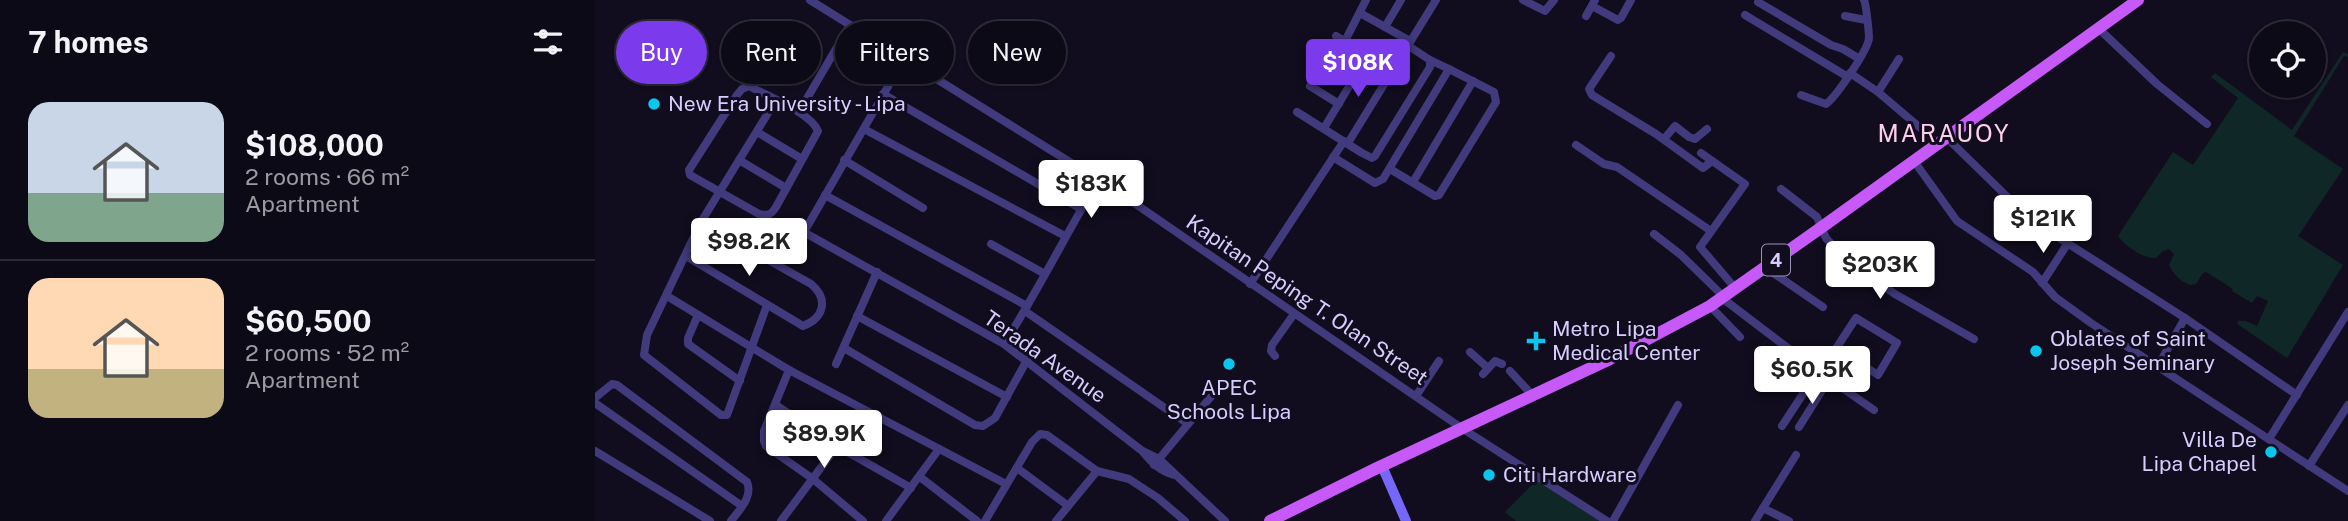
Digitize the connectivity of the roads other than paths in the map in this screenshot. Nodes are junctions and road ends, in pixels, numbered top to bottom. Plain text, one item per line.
1 (810, 0) edge
2 (1366, 0) edge
3 (1401, 0) edge
4 (1424, 0) edge
5 (1523, 0) edge
6 (1555, 0) edge
7 (1632, 0) edge
8 (1864, 0) edge
9 (2138, 0) edge
10 (1758, 2) edge
11 (1434, 3) edge
12 (1594, 3) edge
13 (1360, 13) junction
14 (1745, 15) dead end
15 (1585, 16) dead end
16 (1845, 16) dead end
17 (1866, 20) junction
18 (844, 21) edge
19 (1385, 27) junction
20 (2098, 28) junction
21 (1336, 36) dead end
22 (1345, 41) junction
23 (1408, 43) junction
24 (835, 51) edge
25 (1368, 55) junction
26 (1611, 56) dead end
27 (1858, 58) junction
28 (1899, 59) dead end
29 (1321, 60) dead end
30 (1430, 60) junction
31 (1449, 69) junction
32 (1392, 70) junction
33 (1849, 75) junction
34 (1353, 79) junction
35 (1473, 81) junction
36 (889, 84) edge
37 (945, 84) edge
38 (1310, 86) dead end
39 (1878, 92) junction
40 (883, 94) junction
41 (1801, 95) dead end
42 (776, 100) junction
43 (1339, 104) junction
44 (799, 112) junction
45 (1297, 112) dead end
46 (2207, 124) dead end
47 (1324, 128) junction
48 (864, 129) junction
49 (1707, 129) dead end
50 (757, 132) junction
51 (1664, 139) junction
52 (1941, 141) junction
53 (1346, 142) junction
54 (1576, 145) dead end
55 (1701, 153) dead end
56 (1333, 157) junction
57 (802, 159) junction
58 (739, 160) junction
59 (844, 160) junction
60 (1712, 161) junction
61 (1914, 161) junction
62 (1390, 169) junction
63 (1098, 179) junction
64 (1413, 182) junction
65 (786, 188) junction
66 (1781, 189) dead end
67 (719, 192) junction
68 (825, 195) junction
69 (923, 208) dead end
70 (1081, 209) junction
71 (701, 222) junction
72 (791, 225) dead end
73 (1822, 228) junction
74 (1711, 231) junction
75 (804, 232) junction
76 (1654, 234) dead end
77 (1065, 236) junction
78 (2068, 243) junction
79 (991, 244) dead end
80 (686, 256) junction
81 (1766, 268) junction
82 (877, 272) junction
83 (1045, 274) junction
84 (2042, 283) junction
85 (1250, 284) junction
86 (1736, 289) junction
87 (667, 296) junction
88 (1723, 297) junction
89 (767, 305) junction
90 (1710, 306) junction
91 (1823, 307) dead end
92 (1026, 309) junction
93 (1294, 314) junction
94 (698, 315) junction
95 (857, 316) junction
96 (2347, 317) edge
97 (2185, 318) junction
98 (1740, 337) dead end
99 (1974, 339) dead end
100 (1003, 344) junction
101 (752, 347) junction
102 (844, 348) junction
103 (1837, 348) junction
104 (1470, 352) dead end
105 (1275, 356) dead end
106 (1027, 360) junction
107 (1439, 361) dead end
108 (836, 363) dead end
109 (1502, 364) dead end
110 (2158, 366) junction
111 (789, 370) junction
112 (1510, 371) dead end
113 (1819, 372) junction
114 (1829, 379) junction
115 (740, 381) junction
116 (1213, 393) dead end
117 (2297, 395) junction
118 (1416, 396) junction
119 (1533, 396) junction
120 (1007, 397) junction
121 (595, 400) edge
122 (776, 405) junction
123 (1678, 405) dead end
124 (2348, 405) edge
125 (1874, 410) dead end
126 (1188, 424) junction
127 (1782, 426) dead end
128 (1799, 427) dead end
129 (1463, 429) junction
130 (2269, 439) junction
131 (838, 446) junction
132 (939, 449) junction
133 (595, 451) edge
134 (1796, 455) dead end
135 (1156, 462) junction
136 (2309, 466) junction
137 (1017, 468) junction
138 (1379, 468) junction
139 (1097, 471) junction
140 (919, 477) junction
141 (813, 479) junction
142 (1006, 484) junction
143 (911, 488) junction
144 (2348, 491) edge
145 (1150, 494) junction
146 (1067, 505) junction
147 (742, 506) junction
148 (1763, 508) junction
149 (784, 520) edge
150 (710, 521) edge
151 (731, 521) edge
152 (863, 521) edge
153 (886, 521) edge
154 (977, 521) edge
155 (985, 521) edge
156 (1056, 521) edge
157 (1178, 521) edge
158 (1185, 521) edge
159 (1225, 521) edge
160 (1270, 521) edge
161 (1404, 521) edge
162 (1607, 521) edge
163 (1613, 521) edge
164 (1755, 521) edge
165 (1789, 521) edge

1 - 18 street, Kapitan Peping T. Olan Street
2 - 13 street
3 - 19 street
4 - 11 street
5 - 6 street
7 - 12 street
8 - 17 street
9 - 20 main road, 4
10 - 27 street
11 - 23 street
12 - 15 street
13 - 19 street
13 - 22 street
14 - 33 street
16 - 17 street
17 - 27 street
19 - 23 street
20 - 46 street
20 - 52 main road, 4
21 - 22 street
22 - 25 street
23 - 30 street
23 - 32 street
24 - 44 street
25 - 32 street
25 - 34 street
26 - 51 street
27 - 33 street
28 - 39 street
29 - 34 street
30 - 31 street
30 - 53 street
31 - 35 street
31 - 62 street
32 - 53 street
33 - 39 street
33 - 41 street
34 - 43 street
35 - 64 street
35 - 64 street
36 - 40 street
37 - 63 street, Kapitan Peping T. Olan Street
38 - 43 street
39 - 52 street
40 - 48 street
40 - 70 street
42 - 44 street
42 - 50 street
42 - 67 street
43 - 47 street
44 - 57 street
45 - 47 street
47 - 53 street
48 - 59 street
48 - 77 street
49 - 51 street
50 - 57 street
50 - 58 street
51 - 60 street
52 - 61 main road, 4
52 - 78 street
53 - 56 street
54 - 74 street
55 - 60 street
56 - 62 street
56 - 85 street
57 - 65 street
58 - 65 street
58 - 67 street
59 - 68 street
59 - 69 street
60 - 74 street
61 - 73 main road, 4
61 - 84 street
62 - 64 street
63 - 70 street
63 - 85 street, Kapitan Peping T. Olan Street
65 - 67 street
66 - 73 street
67 - 71 street
68 - 75 street
68 - 92 street
70 - 77 street
71 - 80 street
71 - 89 street
72 - 75 street, Terada Avenue
73 - 81 main road, 4
73 - 99 street
74 - 86 street
75 - 82 street, Terada Avenue
76 - 88 street
77 - 83 street
78 - 84 street
78 - 97 street
79 - 83 street
80 - 87 street
80 - 89 street
81 - 86 main road, 4
81 - 91 street
82 - 95 street
82 - 100 street, Terada Avenue
83 - 92 street
84 - 110 street
85 - 93 street, Kapitan Peping T. Olan Street
86 - 88 main road, 4
87 - 94 street
87 - 115 street
88 - 90 main road, 4
88 - 113 street
89 - 101 street
90 - 98 street
90 - 119 main road, 4
92 - 100 street
92 - 126 street
93 - 105 street
93 - 118 street, Kapitan Peping T. Olan Street
94 - 101 street
94 - 115 street
95 - 102 street
95 - 120 street
96 - 117 street
97 - 110 street
97 - 117 street
100 - 106 street, Terada Avenue
101 - 111 street
101 - 115 street
102 - 108 street
102 - 120 street
103 - 103 street
103 - 113 street
104 - 109 street
106 - 120 street
106 - 135 street, Terada Avenue
107 - 118 street
110 - 130 street
111 - 122 street
111 - 132 street
112 - 119 street
113 - 114 street
113 - 127 street
114 - 125 street
114 - 128 street
116 - 126 street
117 - 130 street
118 - 129 street, Kapitan Peping T. Olan Street
119 - 129 main road, 4
121 - 147 street
121 - 147 street
122 - 131 street
122 - 141 street
123 - 163 street
124 - 136 street
126 - 135 street
129 - 138 main road, 4
129 - 162 street, Kapitan Peping T. Olan Street
130 - 136 street
131 - 141 street
131 - 143 street
132 - 140 street
132 - 142 street
133 - 150 street
134 - 148 street
135 - 159 street, Terada Avenue
136 - 144 street
137 - 139 street
137 - 142 street
137 - 146 street
138 - 160 main road, 4
138 - 161 main road
139 - 145 street
139 - 146 street
140 - 143 street
140 - 154 street
141 - 149 street
141 - 152 street
142 - 155 street
143 - 153 street
145 - 157 street
145 - 158 street
146 - 156 street
147 - 151 street
148 - 164 street
148 - 165 street

